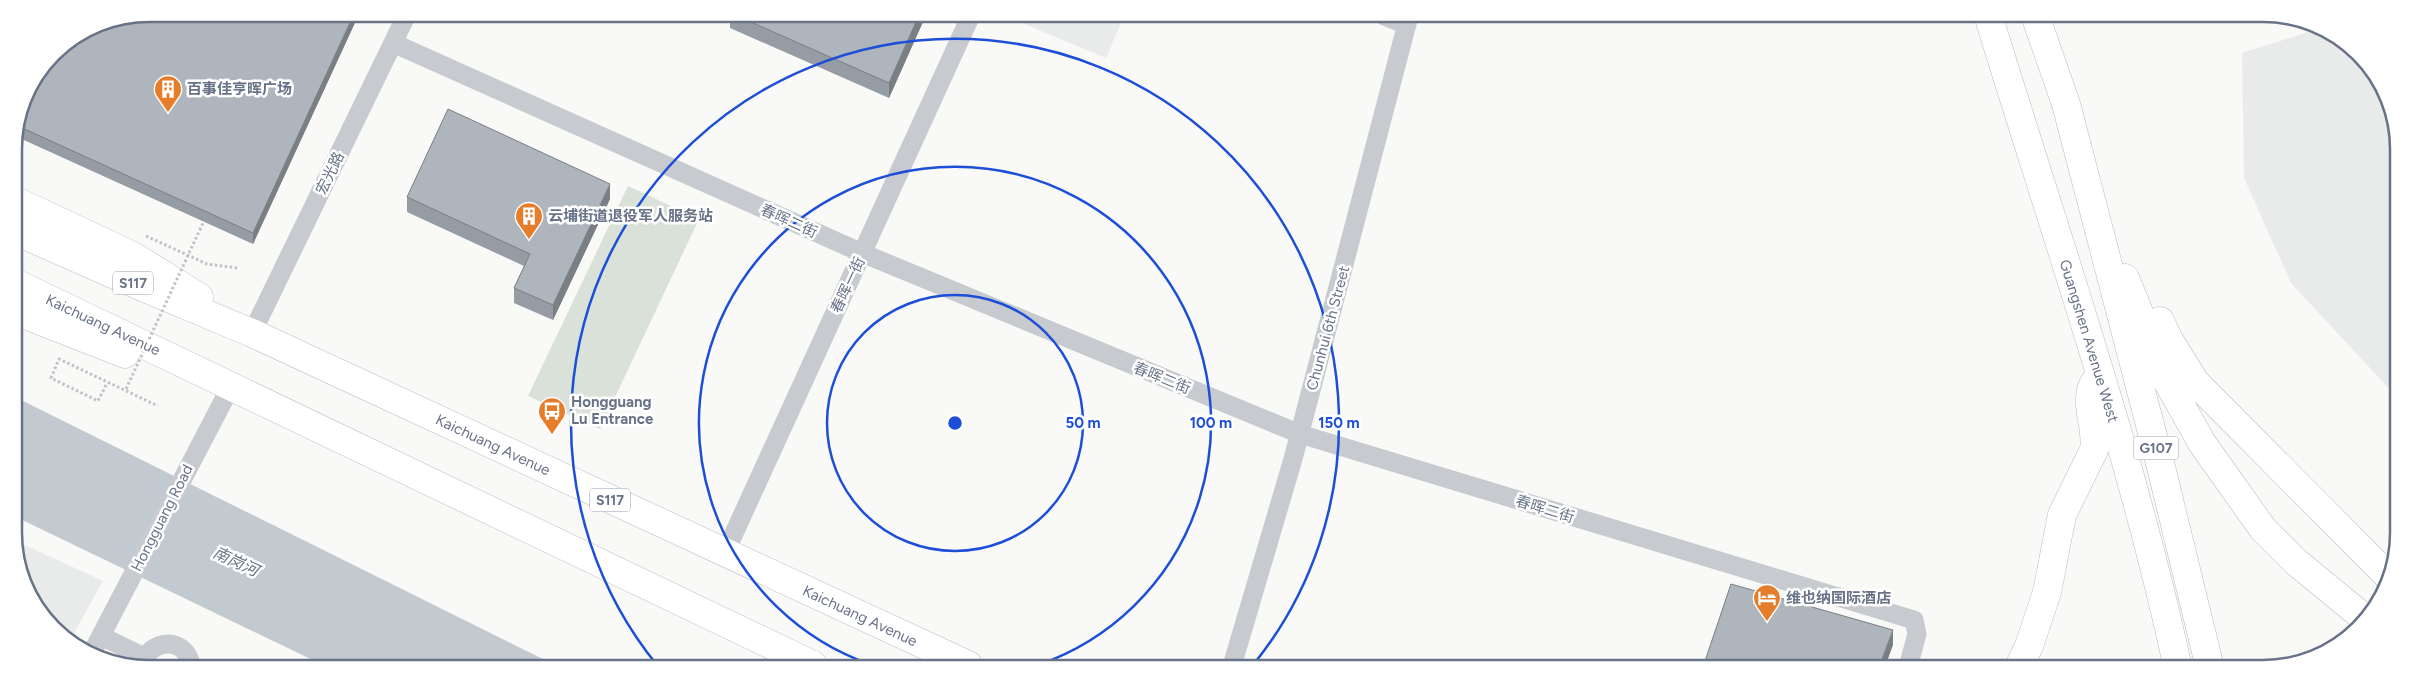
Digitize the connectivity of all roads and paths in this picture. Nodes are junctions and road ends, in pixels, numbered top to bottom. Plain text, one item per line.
1 (403, 22) edge
2 (968, 22) edge
3 (1408, 22) edge
4 (1990, 22) edge
5 (2037, 22) edge
6 (393, 43) junction
7 (23, 204) edge
8 (203, 223) edge
9 (2100, 229) junction
10 (138, 233) dead end
11 (23, 235) edge
12 (862, 253) junction
13 (188, 255) junction
14 (237, 268) dead end
15 (23, 287) edge
16 (23, 314) edge
17 (252, 333) junction
18 (2099, 373) junction
19 (106, 385) dead end
20 (231, 386) junction
21 (126, 389) junction
22 (158, 406) dead end
23 (1300, 434) junction
24 (725, 554) junction
25 (2383, 571) edge
26 (2359, 614) edge
27 (97, 643) edge
28 (140, 659) edge
29 (1234, 659) edge
30 (1910, 659) edge
31 (2024, 659) edge
32 (2176, 659) edge
33 (2208, 659) edge
34 (143, 660) edge
35 (190, 660) edge
36 (802, 660) edge
37 (956, 660) edge

1 - 6 street, 宏光路
2 - 12 street, 春晖一街
3 - 23 street, Chunhui 6th Street
4 - 18 main road, Guangshen Avenue West / G107
5 - 9 main road, G107
6 - 12 street, 春晖二街
6 - 17 street, 宏光路
7 - 17 main road
8 - 13 path, bridge
9 - 25 main road
9 - 26 main road
9 - 33 main road, G107
10 - 13 path
11 - 17 main road, Kaichuang Avenue / S117
12 - 23 street, 春晖二街
12 - 24 street, 春晖一街
13 - 14 path
13 - 21 path, bridge
15 - 20 main road, Kaichuang Avenue
16 - 20 main road
17 - 24 main road, Kaichuang Avenue / S117
18 - 31 main road
18 - 32 main road, Guangshen Avenue West / G107
19 - 21 path
20 - 27 street, Hongguang Road
20 - 36 main road, Kaichuang Avenue
21 - 22 path
23 - 29 street, Chunhui 6th Street
23 - 30 street, 春晖二街
24 - 37 main road, Kaichuang Avenue / S117
27 - 28 street
34 - 35 street

